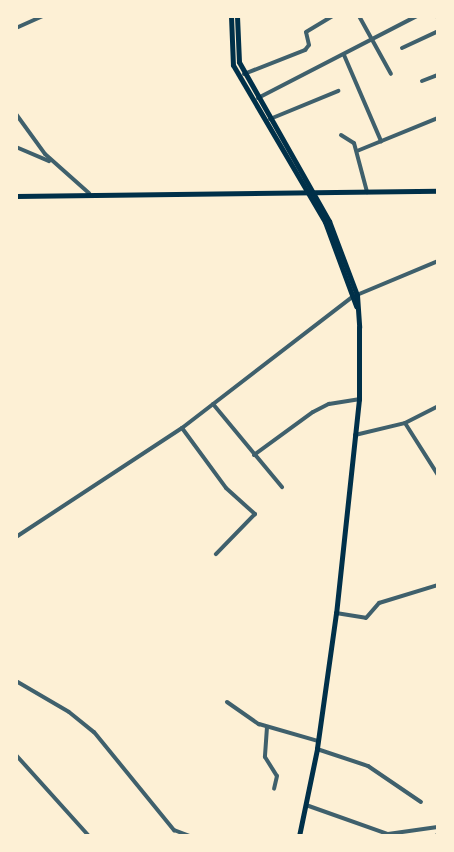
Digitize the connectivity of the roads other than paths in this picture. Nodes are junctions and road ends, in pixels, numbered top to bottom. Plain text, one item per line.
1 (43, 16) edge
2 (231, 16) edge
3 (237, 16) edge
4 (333, 16) edge
5 (359, 16) edge
6 (417, 16) edge
7 (16, 28) edge
8 (438, 31) edge
9 (372, 41) junction
10 (402, 48) dead end
11 (344, 55) junction
12 (391, 74) dead end
13 (244, 75) junction
14 (438, 75) edge
15 (422, 81) dead end
16 (338, 91) dead end
17 (257, 99) junction
18 (16, 114) edge
19 (438, 118) edge
20 (270, 119) junction
21 (341, 135) dead end
22 (381, 141) junction
23 (16, 147) edge
24 (357, 151) junction
25 (53, 162) junction
26 (310, 190) junction
27 (438, 191) edge
28 (366, 192) junction
29 (89, 194) junction
30 (16, 196) edge
31 (438, 261) edge
32 (354, 296) junction
33 (359, 399) junction
34 (213, 404) junction
35 (438, 406) edge
36 (405, 423) junction
37 (182, 428) junction
38 (355, 435) junction
39 (254, 455) junction
40 (438, 475) edge
41 (282, 487) dead end
42 (16, 537) edge
43 (216, 554) dead end
44 (438, 585) edge
45 (336, 614) junction
46 (16, 681) edge
47 (227, 702) dead end
48 (267, 727) junction
49 (318, 741) junction
50 (317, 749) junction
51 (16, 755) edge
52 (274, 789) dead end
53 (421, 802) dead end
54 (305, 805) junction
55 (438, 827) edge
56 (89, 836) edge
57 (190, 836) edge
58 (298, 836) edge

1 - 7 street
2 - 26 main road
3 - 13 main road
4 - 13 street
5 - 9 street
6 - 9 street
8 - 10 street
9 - 11 street
9 - 12 street
11 - 17 street
11 - 22 street
13 - 17 main road
14 - 15 street
16 - 20 street
17 - 20 main road
18 - 25 street
19 - 22 street
20 - 26 main road
21 - 24 street
22 - 24 street
23 - 25 street
24 - 28 street
25 - 29 street
26 - 28 main road
26 - 29 main road
26 - 32 main road
27 - 28 main road
29 - 30 main road
31 - 32 street
32 - 33 main road
32 - 34 street
33 - 38 main road
33 - 39 street
34 - 37 street
34 - 39 street
35 - 36 street
36 - 38 street
36 - 40 street
37 - 42 street
37 - 43 street
38 - 45 main road
39 - 41 street
44 - 45 street
45 - 49 main road
46 - 57 street
47 - 48 street
48 - 49 street
48 - 52 street
49 - 50 main road
50 - 53 street
50 - 54 main road
51 - 56 street
54 - 55 street
54 - 58 main road

